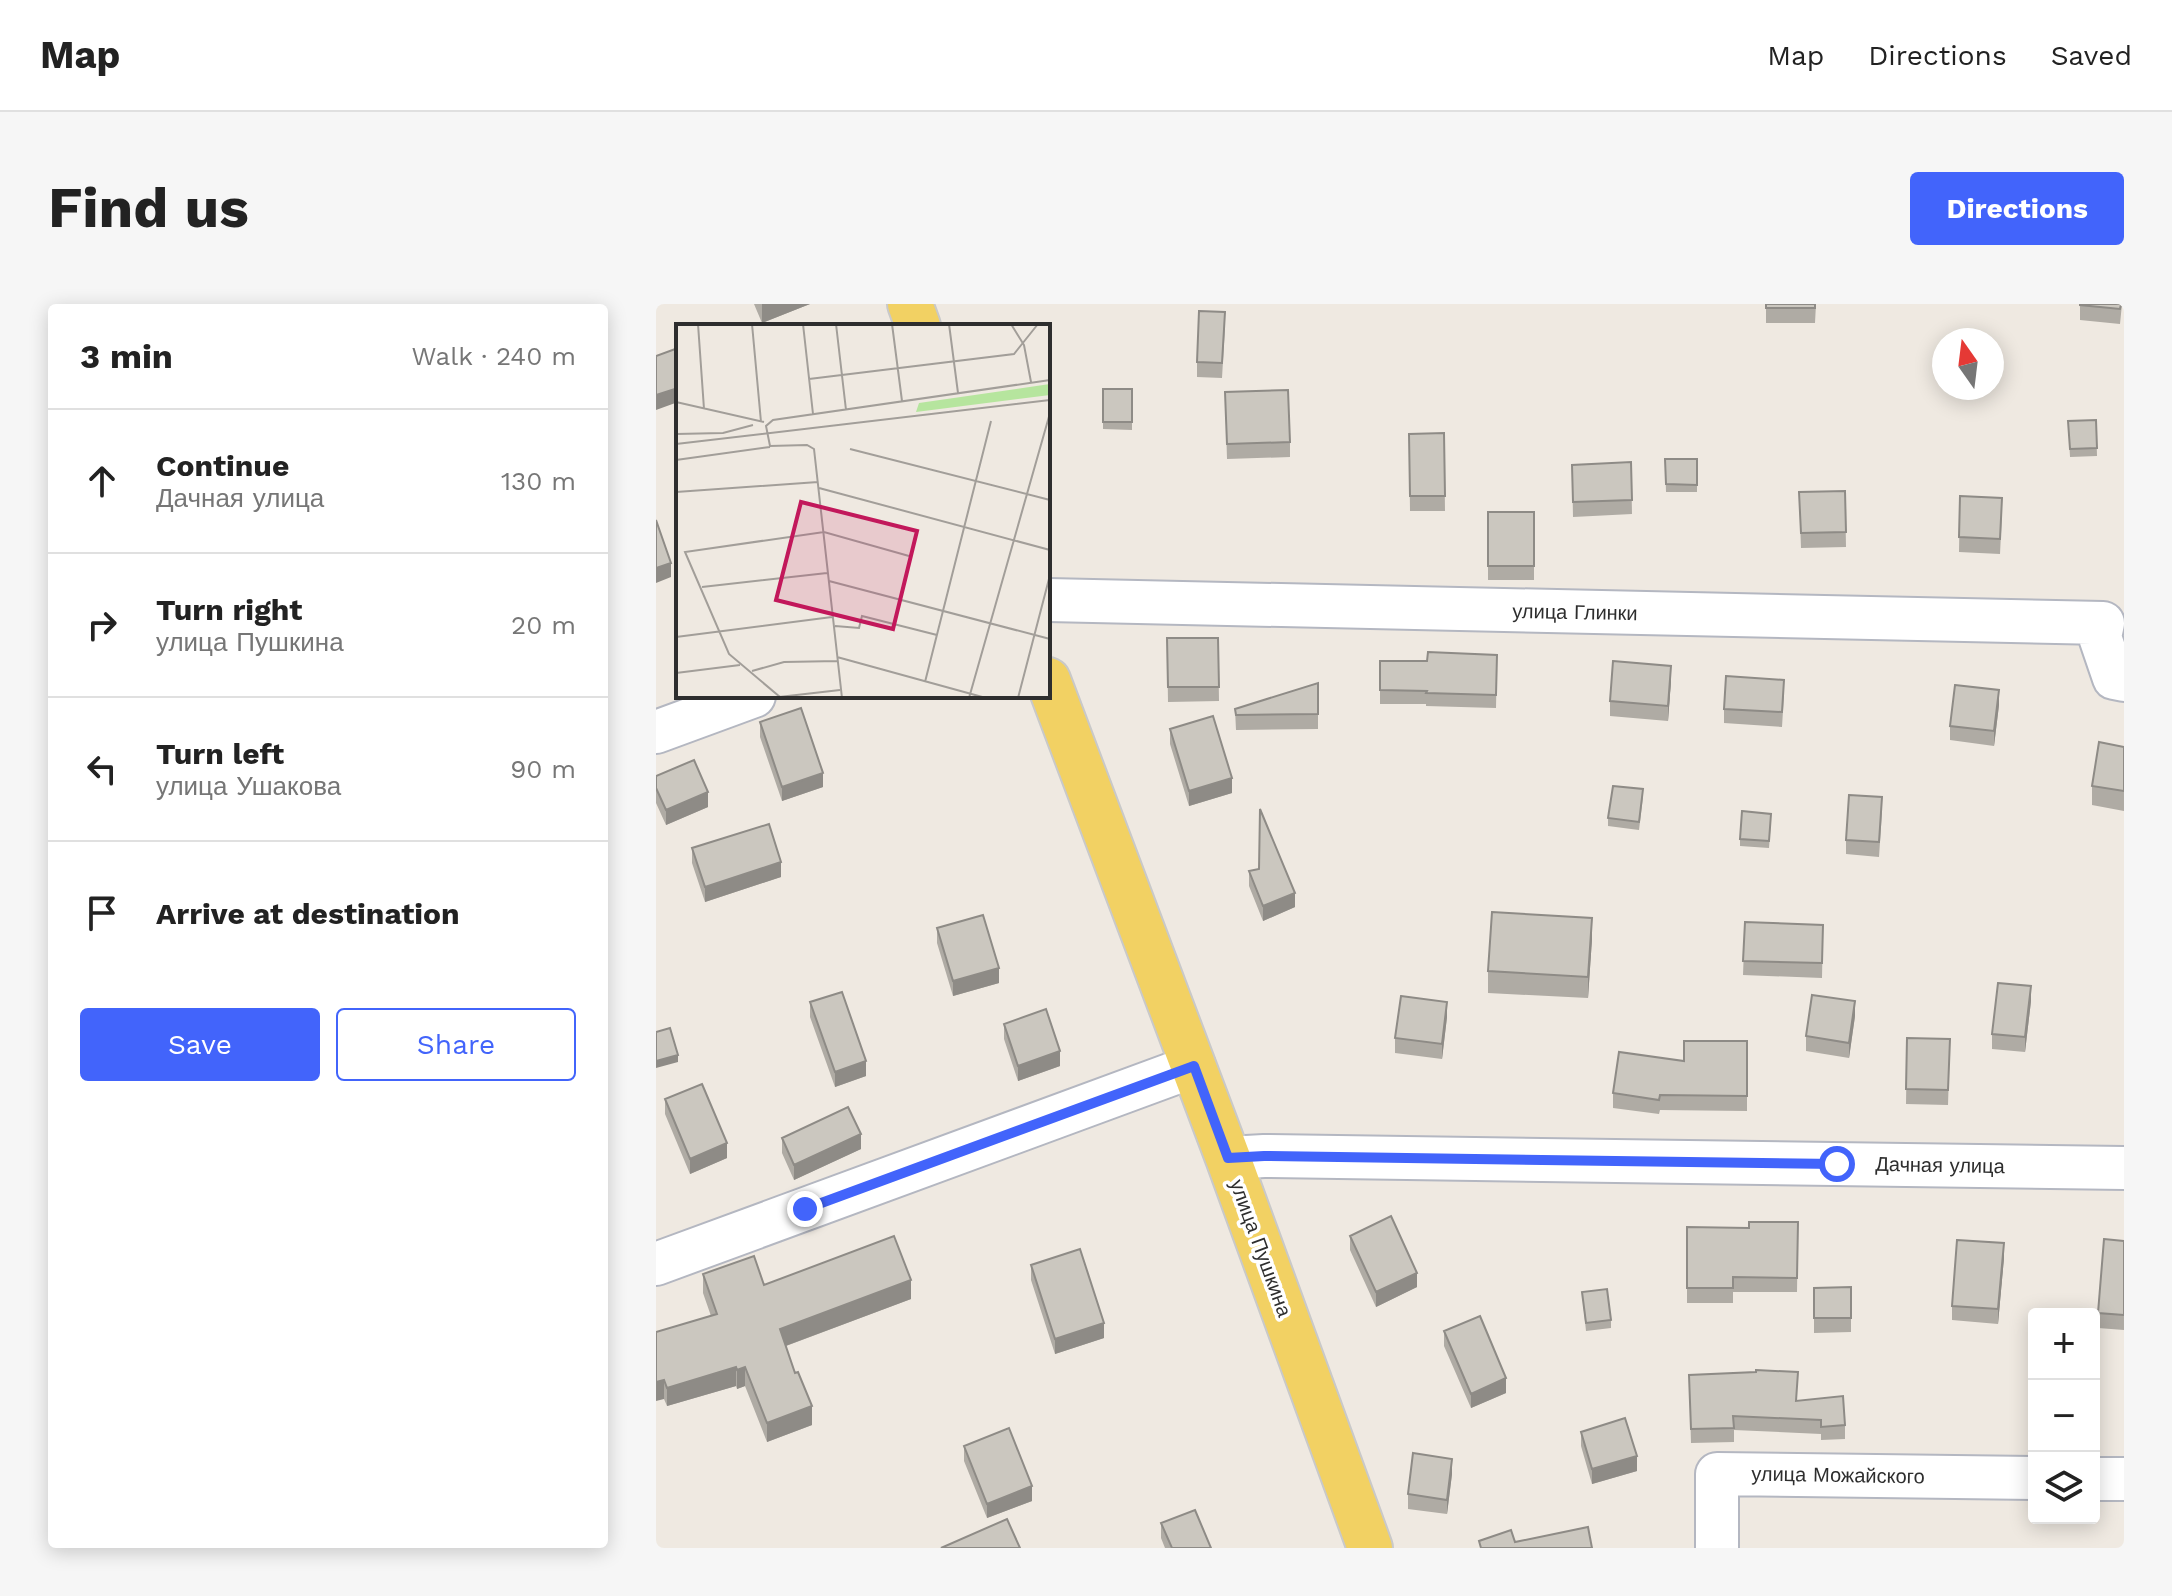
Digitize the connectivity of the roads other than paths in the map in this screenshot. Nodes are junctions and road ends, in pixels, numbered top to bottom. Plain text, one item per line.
1 (910, 304) edge
2 (917, 324) edge
3 (1050, 600) edge
4 (2124, 680) edge
5 (1050, 685) edge
6 (749, 698) edge
7 (656, 732) edge
8 (1194, 1066) junction
9 (1228, 1158) junction
10 (2124, 1168) edge
11 (656, 1264) edge
12 (2028, 1478) edge
13 (2100, 1479) edge
14 (2124, 1479) edge
15 (1370, 1548) edge
16 (1717, 1548) edge

1 - 2 main road
3 - 4 street, улица Глинки
5 - 8 main road, улица Пушкина
6 - 7 street
8 - 9 main road, улица Пушкина
8 - 11 street
9 - 10 street, Дачная улица
9 - 15 main road, улица Пушкина
12 - 16 street, улица Можайского
13 - 14 street

